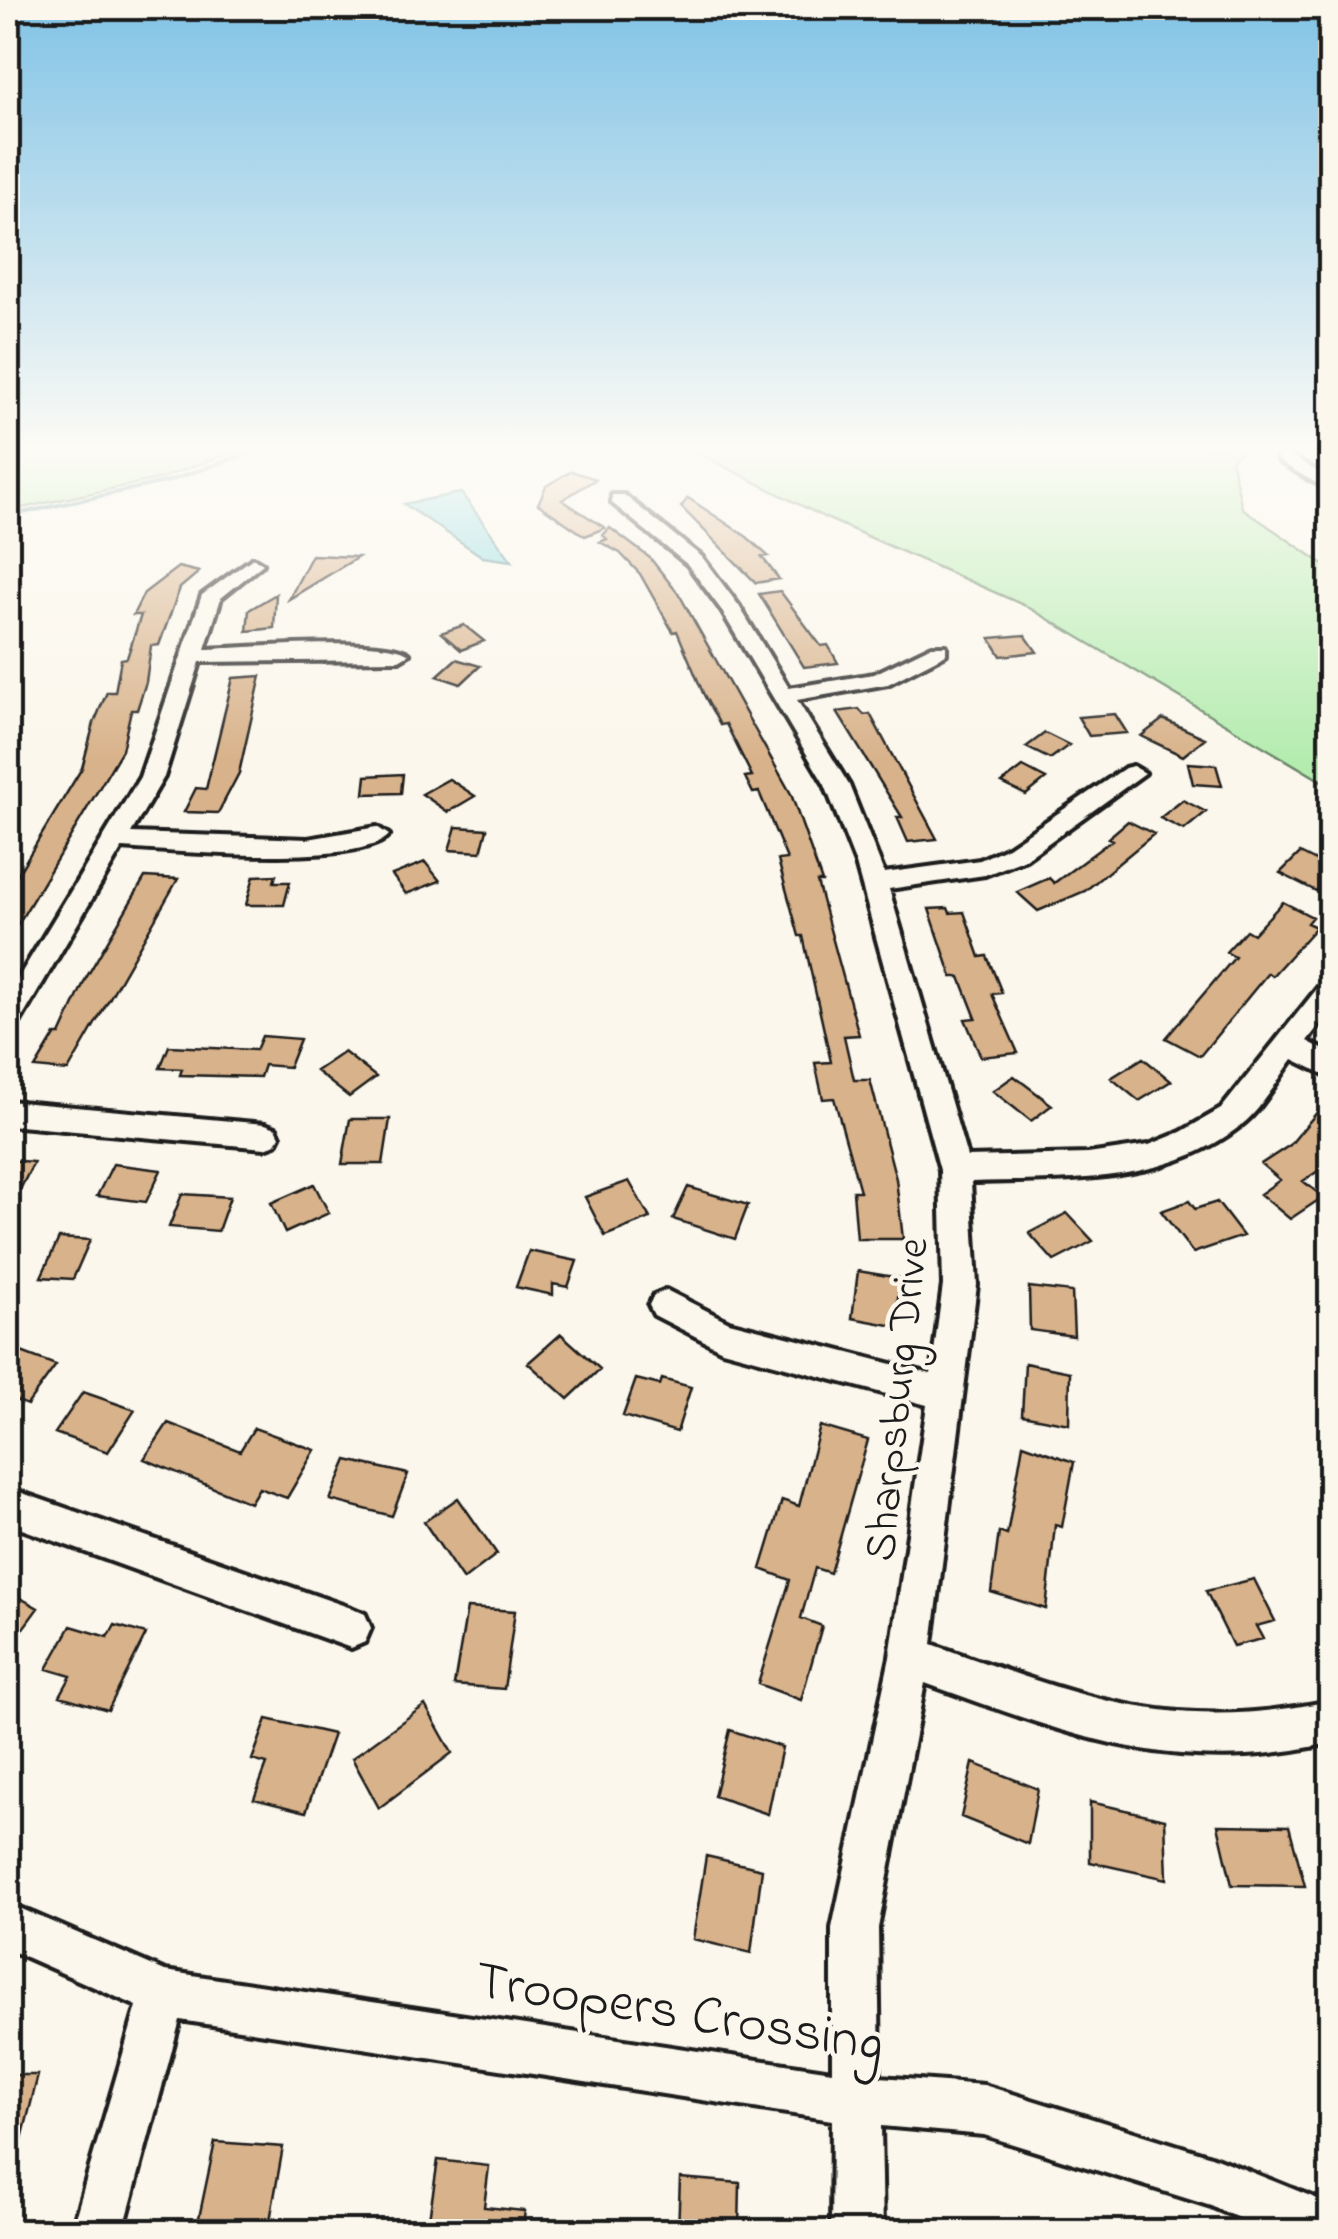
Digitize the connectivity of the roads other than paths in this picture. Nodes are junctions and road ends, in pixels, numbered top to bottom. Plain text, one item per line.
1 (684, 552) edge
2 (253, 564) dead end
3 (939, 650) dead end
4 (399, 654) dead end
5 (189, 656) junction
6 (784, 696) junction
7 (1133, 773) dead end
8 (377, 836) dead end
9 (118, 840) junction
10 (874, 883) junction
11 (1330, 992) edge
12 (8, 1018) edge
13 (1287, 1043) junction
14 (1330, 1066) edge
15 (8, 1114) edge
16 (266, 1136) dead end
17 (955, 1170) junction
18 (666, 1304) dead end
19 (946, 1394) junction
20 (8, 1506) edge
21 (351, 1628) dead end
22 (910, 1657) junction
23 (1330, 1722) edge
24 (8, 1926) edge
25 (164, 1994) junction
26 (853, 2099) junction
27 (1330, 2230) edge
28 (97, 2232) edge
29 (857, 2232) edge

1 - 6 street, Sharpsburg Drive
2 - 5 street
3 - 6 street
4 - 5 street
5 - 9 street
6 - 10 street, Sharpsburg Drive
7 - 10 street
8 - 9 street
9 - 12 street
10 - 17 street, Sharpsburg Drive
11 - 13 street
13 - 14 street
13 - 17 street
15 - 16 street
17 - 19 street, Sharpsburg Drive
18 - 19 street
19 - 22 street, Sharpsburg Drive
20 - 21 street
22 - 23 street
22 - 26 street, Sharpsburg Drive
24 - 25 street, Troopers Crossing
25 - 26 street, Troopers Crossing
25 - 28 street
26 - 27 street, Troopers Crossing
26 - 29 street, Sharpsburg Drive

